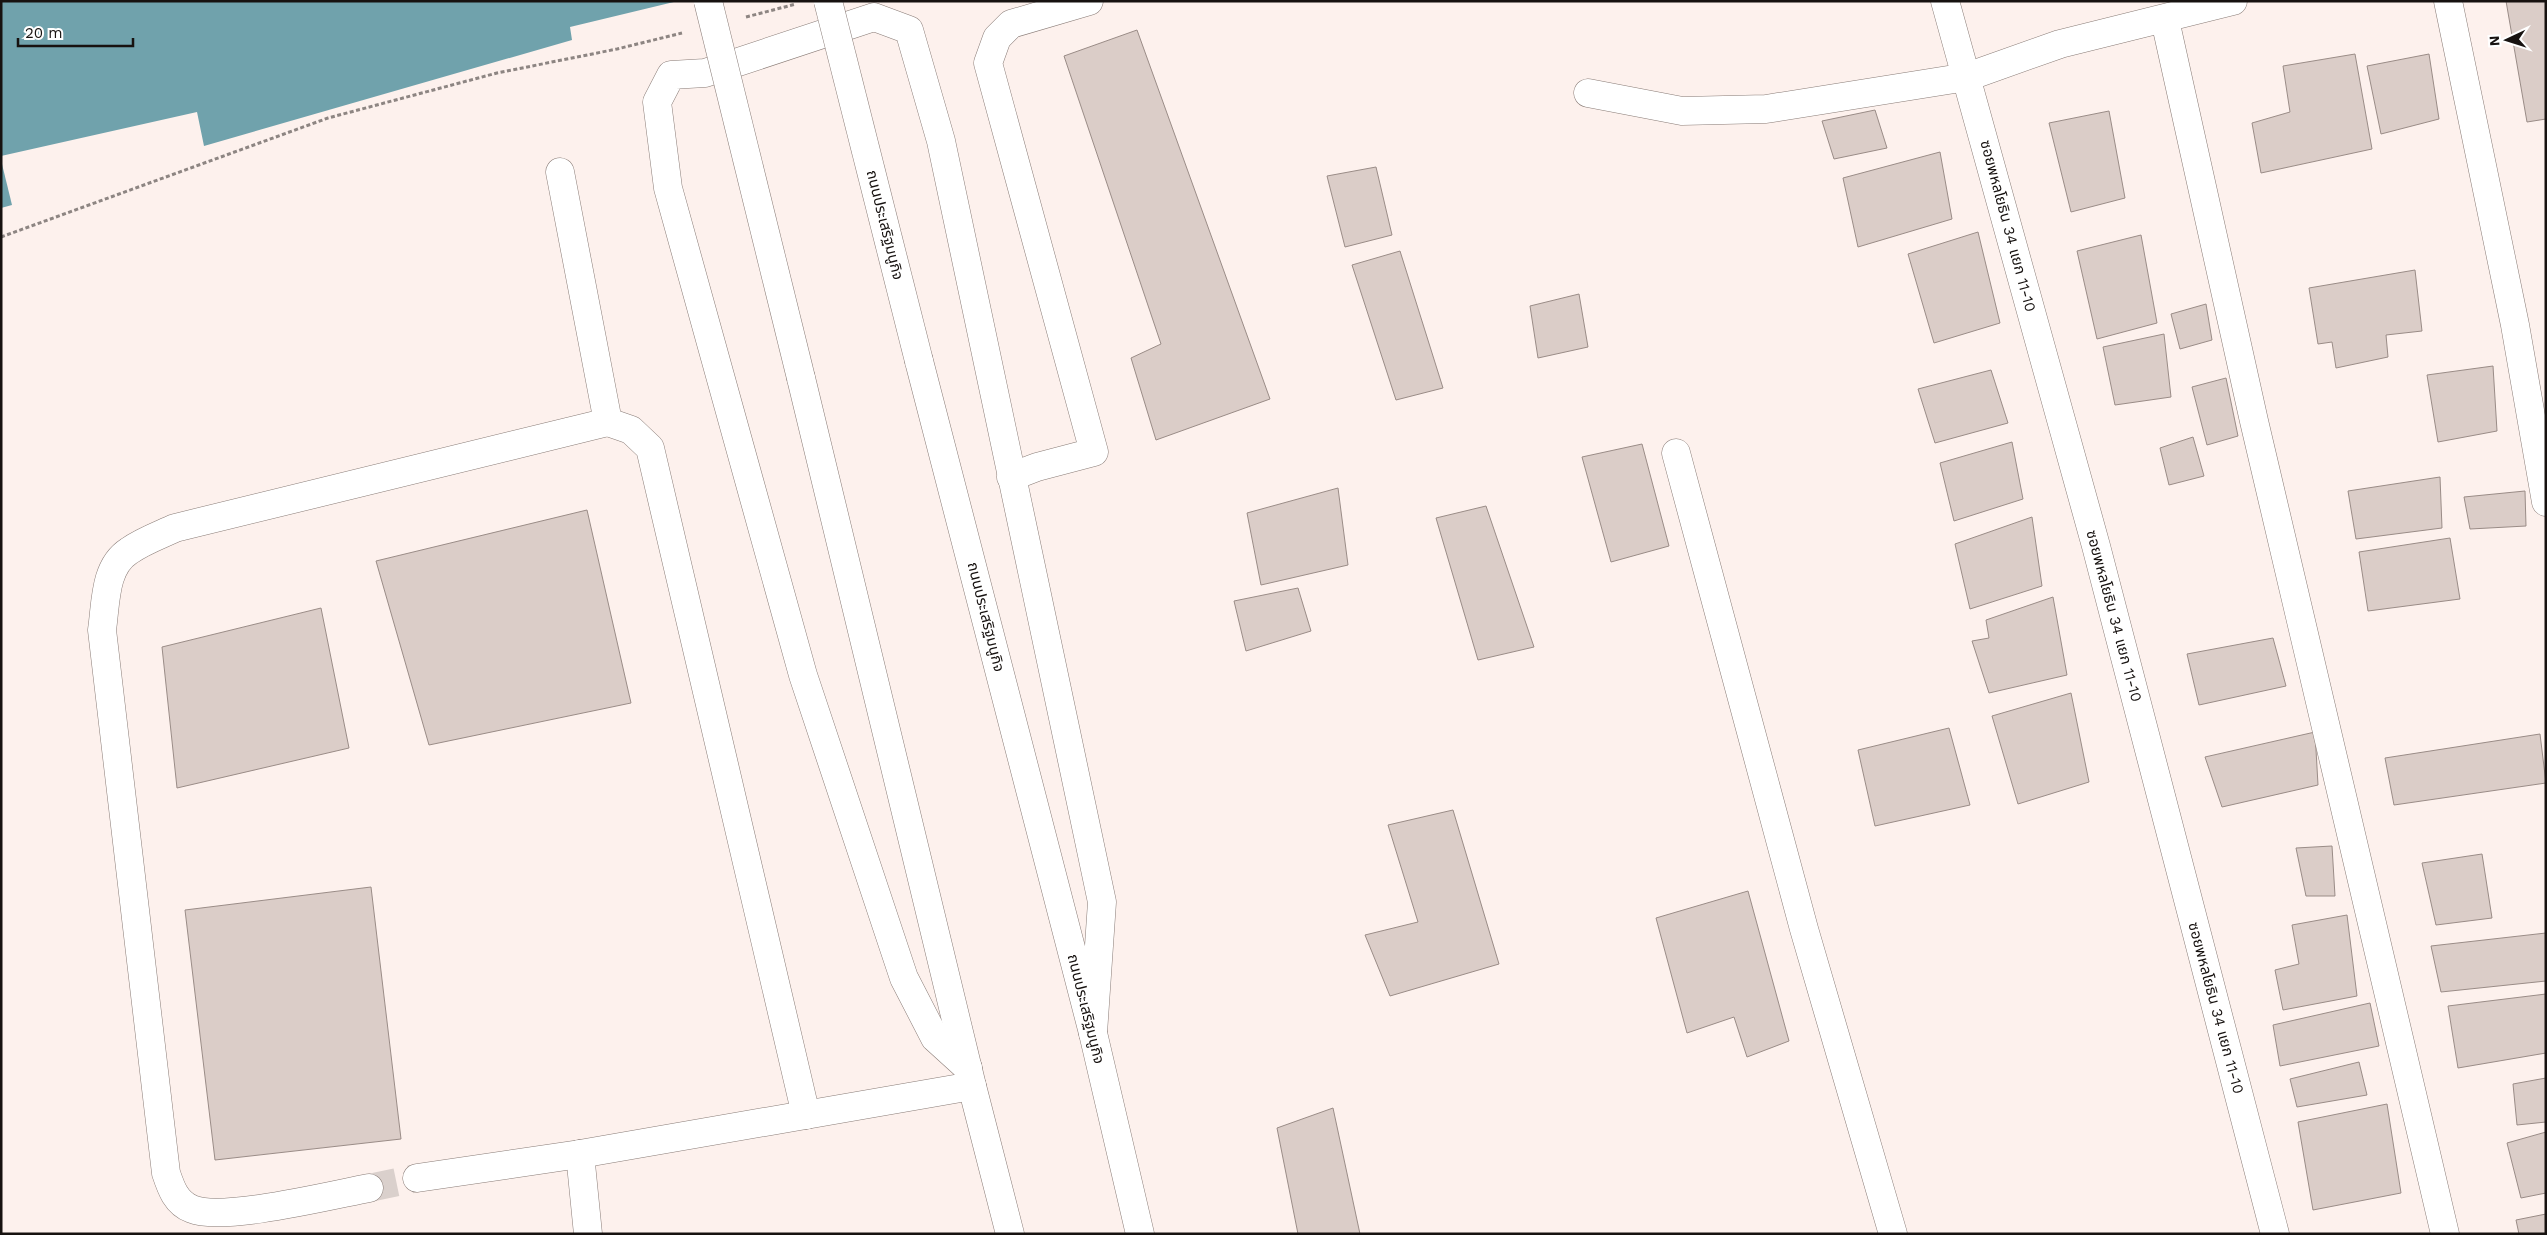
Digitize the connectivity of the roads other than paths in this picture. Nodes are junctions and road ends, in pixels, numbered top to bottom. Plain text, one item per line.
1 (708, 1) edge
2 (828, 1) edge
3 (1089, 1) edge
4 (1945, 1) edge
5 (2233, 1) edge
6 (2448, 1) edge
7 (2165, 20) junction
8 (1967, 77) junction
9 (1588, 93) dead end
10 (560, 172) dead end
11 (608, 422) junction
12 (1676, 453) dead end
13 (1011, 478) junction
14 (2546, 502) edge
15 (1093, 1033) junction
16 (970, 1077) junction
17 (806, 1115) junction
18 (580, 1154) junction
19 (417, 1178) tunnel mouth
20 (369, 1188) tunnel mouth
21 (588, 1234) edge
22 (1010, 1234) edge
23 (1140, 1234) edge
24 (1893, 1234) edge
25 (2275, 1234) edge
26 (2445, 1234) edge

1 - 16 main road, bridge
2 - 15 main road, ถนนประเสริฐมนูกิจ, bridge
3 - 13 main road
4 - 8 main road, ซอยพหลโยธิน 34 แยก 11-10
5 - 7 main road
6 - 14 main road
7 - 8 main road
7 - 26 main road
8 - 9 main road
8 - 25 main road, ซอยพหลโยธิน 34 แยก 11-10
10 - 11 main road
11 - 17 main road
11 - 20 main road
12 - 24 main road
13 - 15 main road
13 - 16 main road
15 - 23 main road, ถนนประเสริฐมนูกิจ
16 - 17 main road
16 - 22 main road
17 - 18 main road
18 - 19 main road
18 - 21 main road

